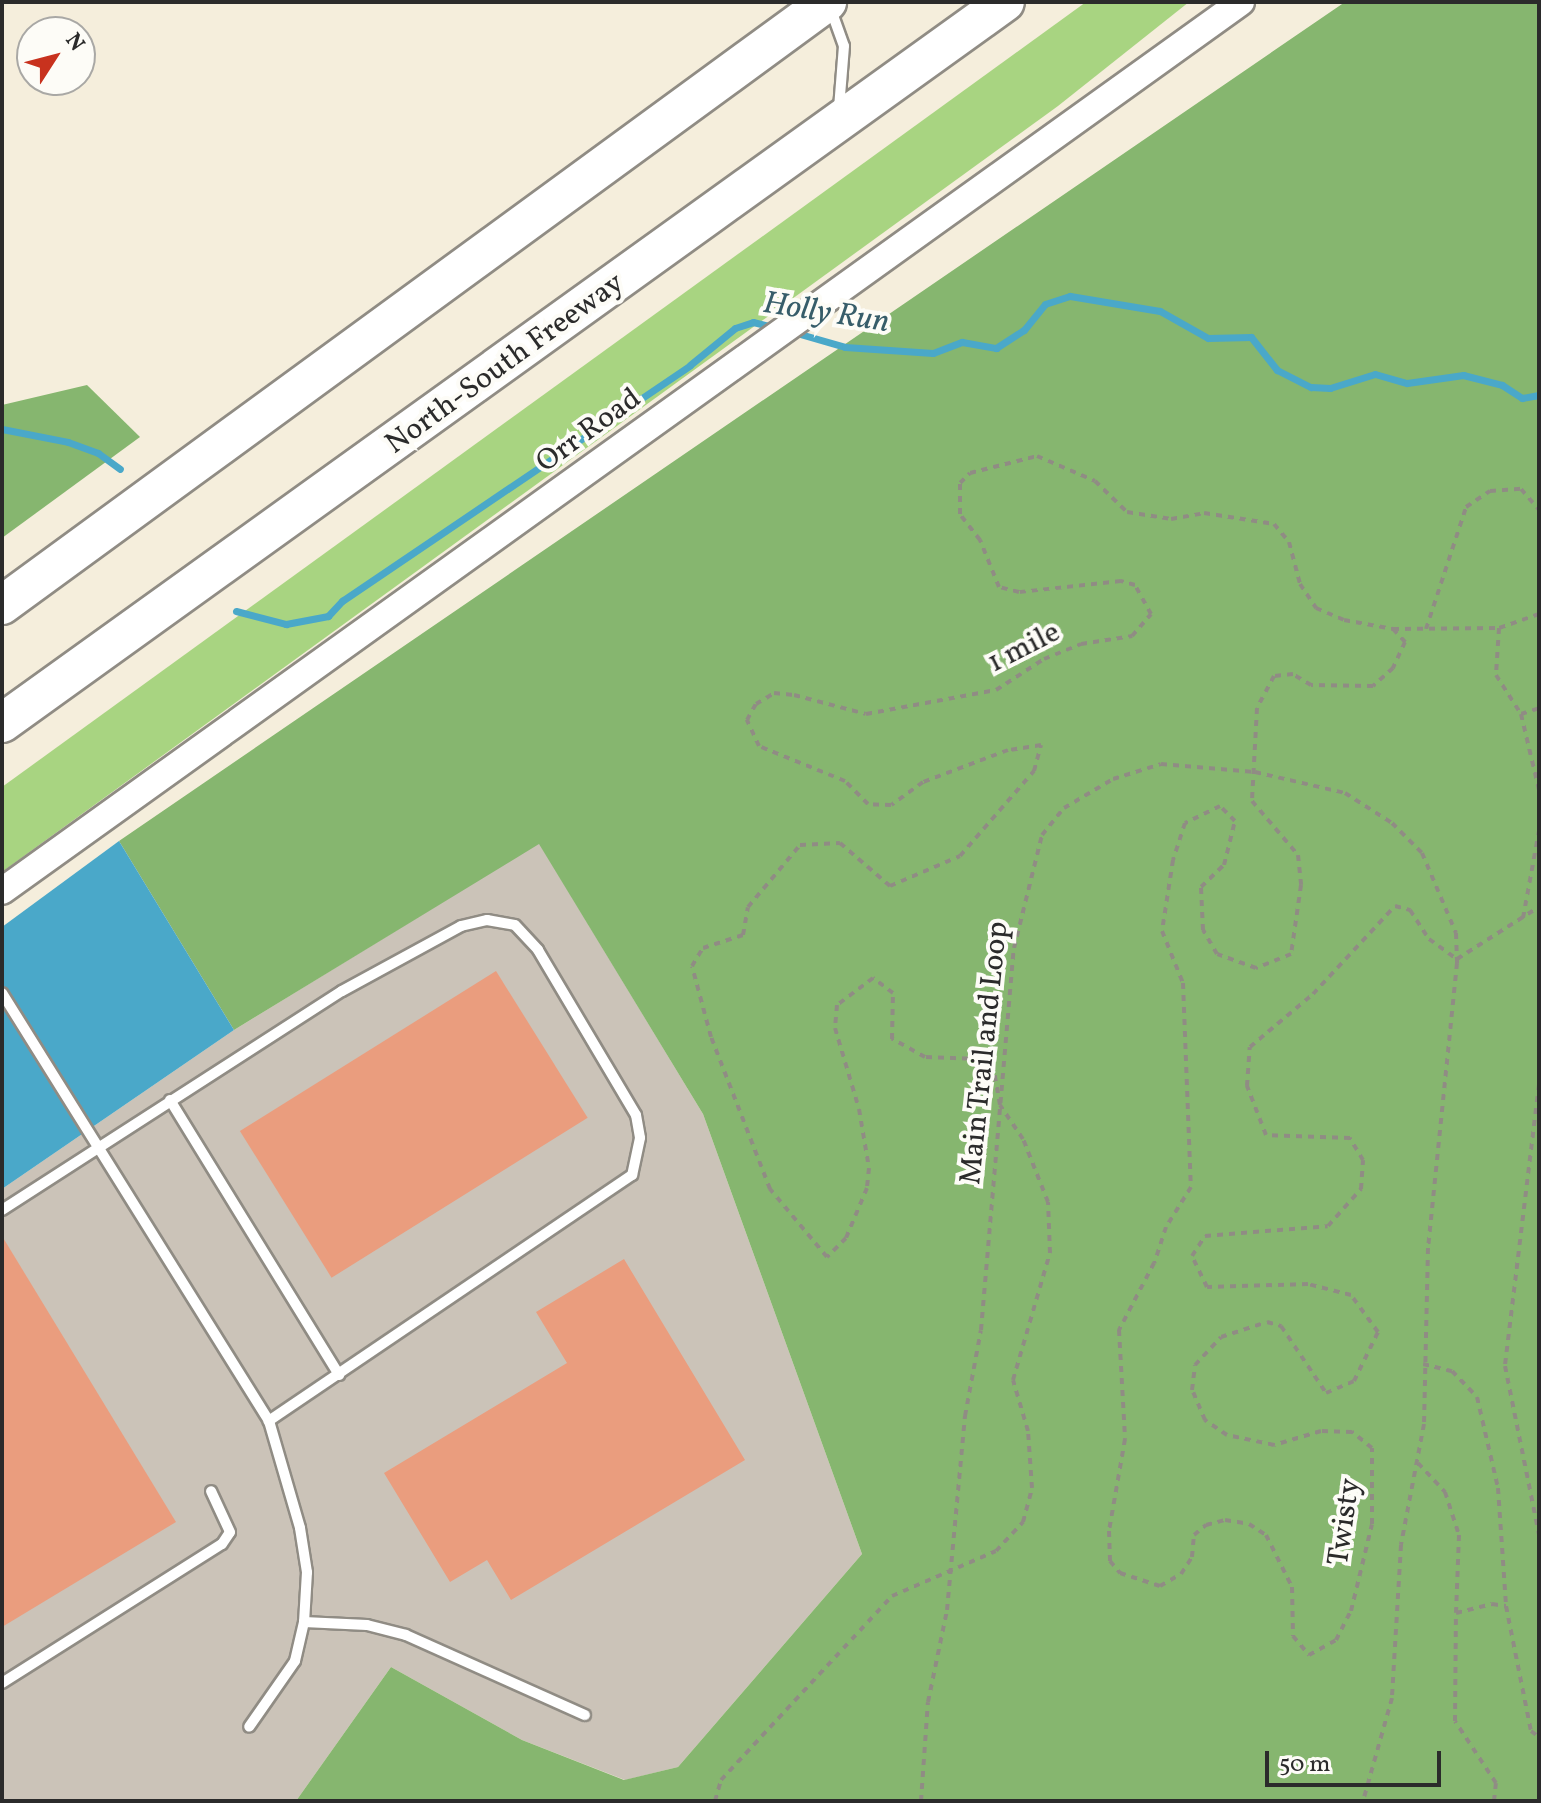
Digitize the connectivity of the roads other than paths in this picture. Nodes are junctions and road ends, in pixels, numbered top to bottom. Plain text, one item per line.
1 (827, 2) edge
2 (1005, 2) edge
3 (1238, 2) edge
4 (834, 127) junction
5 (2, 605) edge
6 (2, 723) edge
7 (2, 891) edge
8 (2, 993) edge
9 (170, 1100) junction
10 (98, 1145) junction
11 (2, 1210) edge
12 (339, 1375) junction
13 (269, 1421) junction
14 (211, 1491) dead end
15 (304, 1622) junction
16 (2, 1683) edge
17 (585, 1715) dead end
18 (249, 1727) dead end

1 - 4 lane
1 - 5 highway
2 - 4 highway, North-South Freeway
3 - 7 street, Orr Road
4 - 6 highway, North-South Freeway
8 - 10 lane
9 - 10 lane
9 - 12 lane
9 - 12 lane
10 - 11 lane
10 - 13 lane
12 - 13 lane
13 - 15 lane
14 - 16 lane
15 - 17 lane
15 - 18 lane

